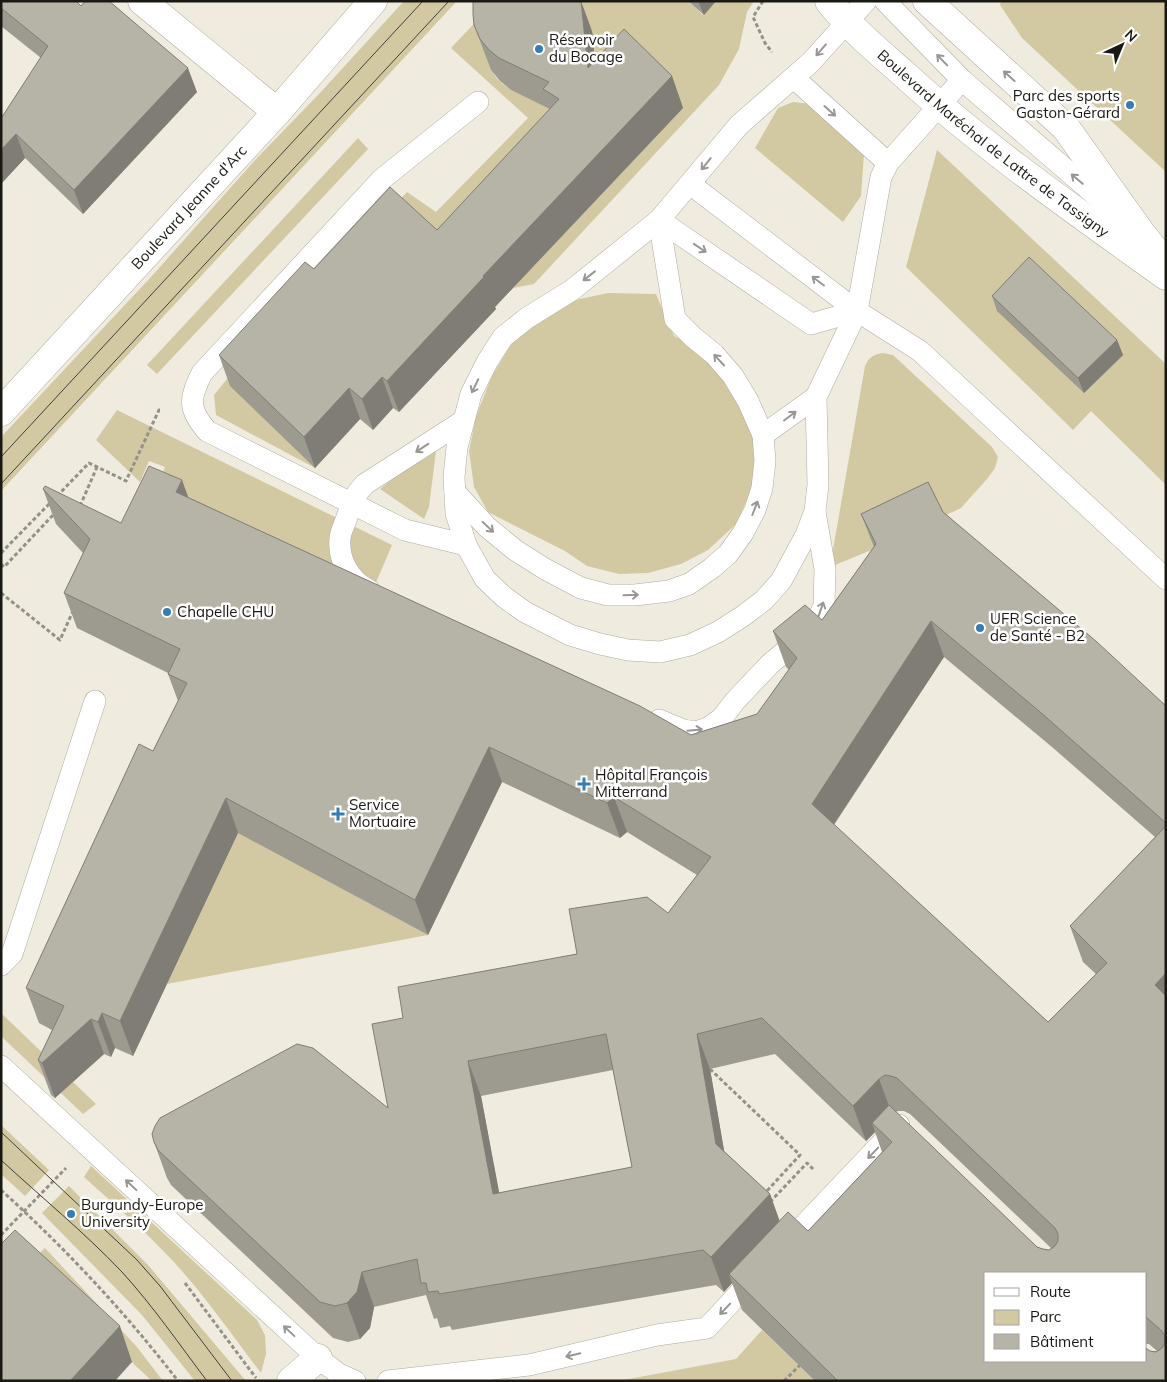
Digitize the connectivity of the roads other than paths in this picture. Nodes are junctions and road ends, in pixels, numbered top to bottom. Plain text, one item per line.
1 (142, 1) edge
2 (373, 1) edge
3 (866, 1) edge
4 (885, 1) edge
5 (927, 1) edge
6 (838, 12) edge
7 (794, 78) junction
8 (962, 80) junction
9 (478, 102) dead end
10 (938, 106) junction
11 (277, 112) junction
12 (888, 163) junction
13 (690, 184) junction
14 (659, 220) junction
15 (1140, 234) junction
16 (1166, 264) edge
17 (1166, 276) edge
18 (857, 311) junction
19 (816, 396) junction
20 (1, 412) edge
21 (462, 421) junction
22 (763, 436) junction
23 (455, 492) junction
24 (352, 504) junction
25 (814, 511) junction
26 (466, 545) junction
27 (1166, 578) edge
28 (391, 599) edge
29 (95, 701) dead end
30 (637, 710) edge
31 (1, 965) edge
32 (1, 1066) edge
33 (915, 1136) edge
34 (318, 1358) junction
35 (291, 1381) edge
36 (355, 1381) edge
37 (388, 1381) edge

1 - 11 street
2 - 11 street, Boulevard Jeanne d'Arc
3 - 6 lane
8 -> 4 lane, Boulevard Maréchal de Lattre de Tassigny
15 -> 5 street, Boulevard Maréchal de Lattre de Tassigny
6 -> 7 lane
6 - 10 street, Boulevard Maréchal de Lattre de Tassigny
7 -> 12 lane
7 -> 13 lane
8 - 10 lane
15 -> 8 lane, Boulevard Maréchal de Lattre de Tassigny
9 - 24 lane
10 - 12 lane
10 - 17 street, Boulevard Maréchal de Lattre de Tassigny
11 - 20 street, Boulevard Jeanne d'Arc
12 - 18 lane
13 - 14 lane
18 -> 13 lane
14 -> 18 lane
14 -> 21 lane
22 -> 14 lane
15 - 16 street, Boulevard Maréchal de Lattre de Tassigny
18 - 19 lane
18 - 27 lane
22 -> 19 lane
19 - 25 lane
21 - 23 lane
21 -> 24 lane
23 -> 22 lane
23 - 26 lane
24 - 26 lane
24 - 28 lane
25 - 26 lane
30 -> 25 lane
29 - 31 lane
34 -> 32 lane
33 -> 37 lane
34 - 35 street
34 - 36 lane

